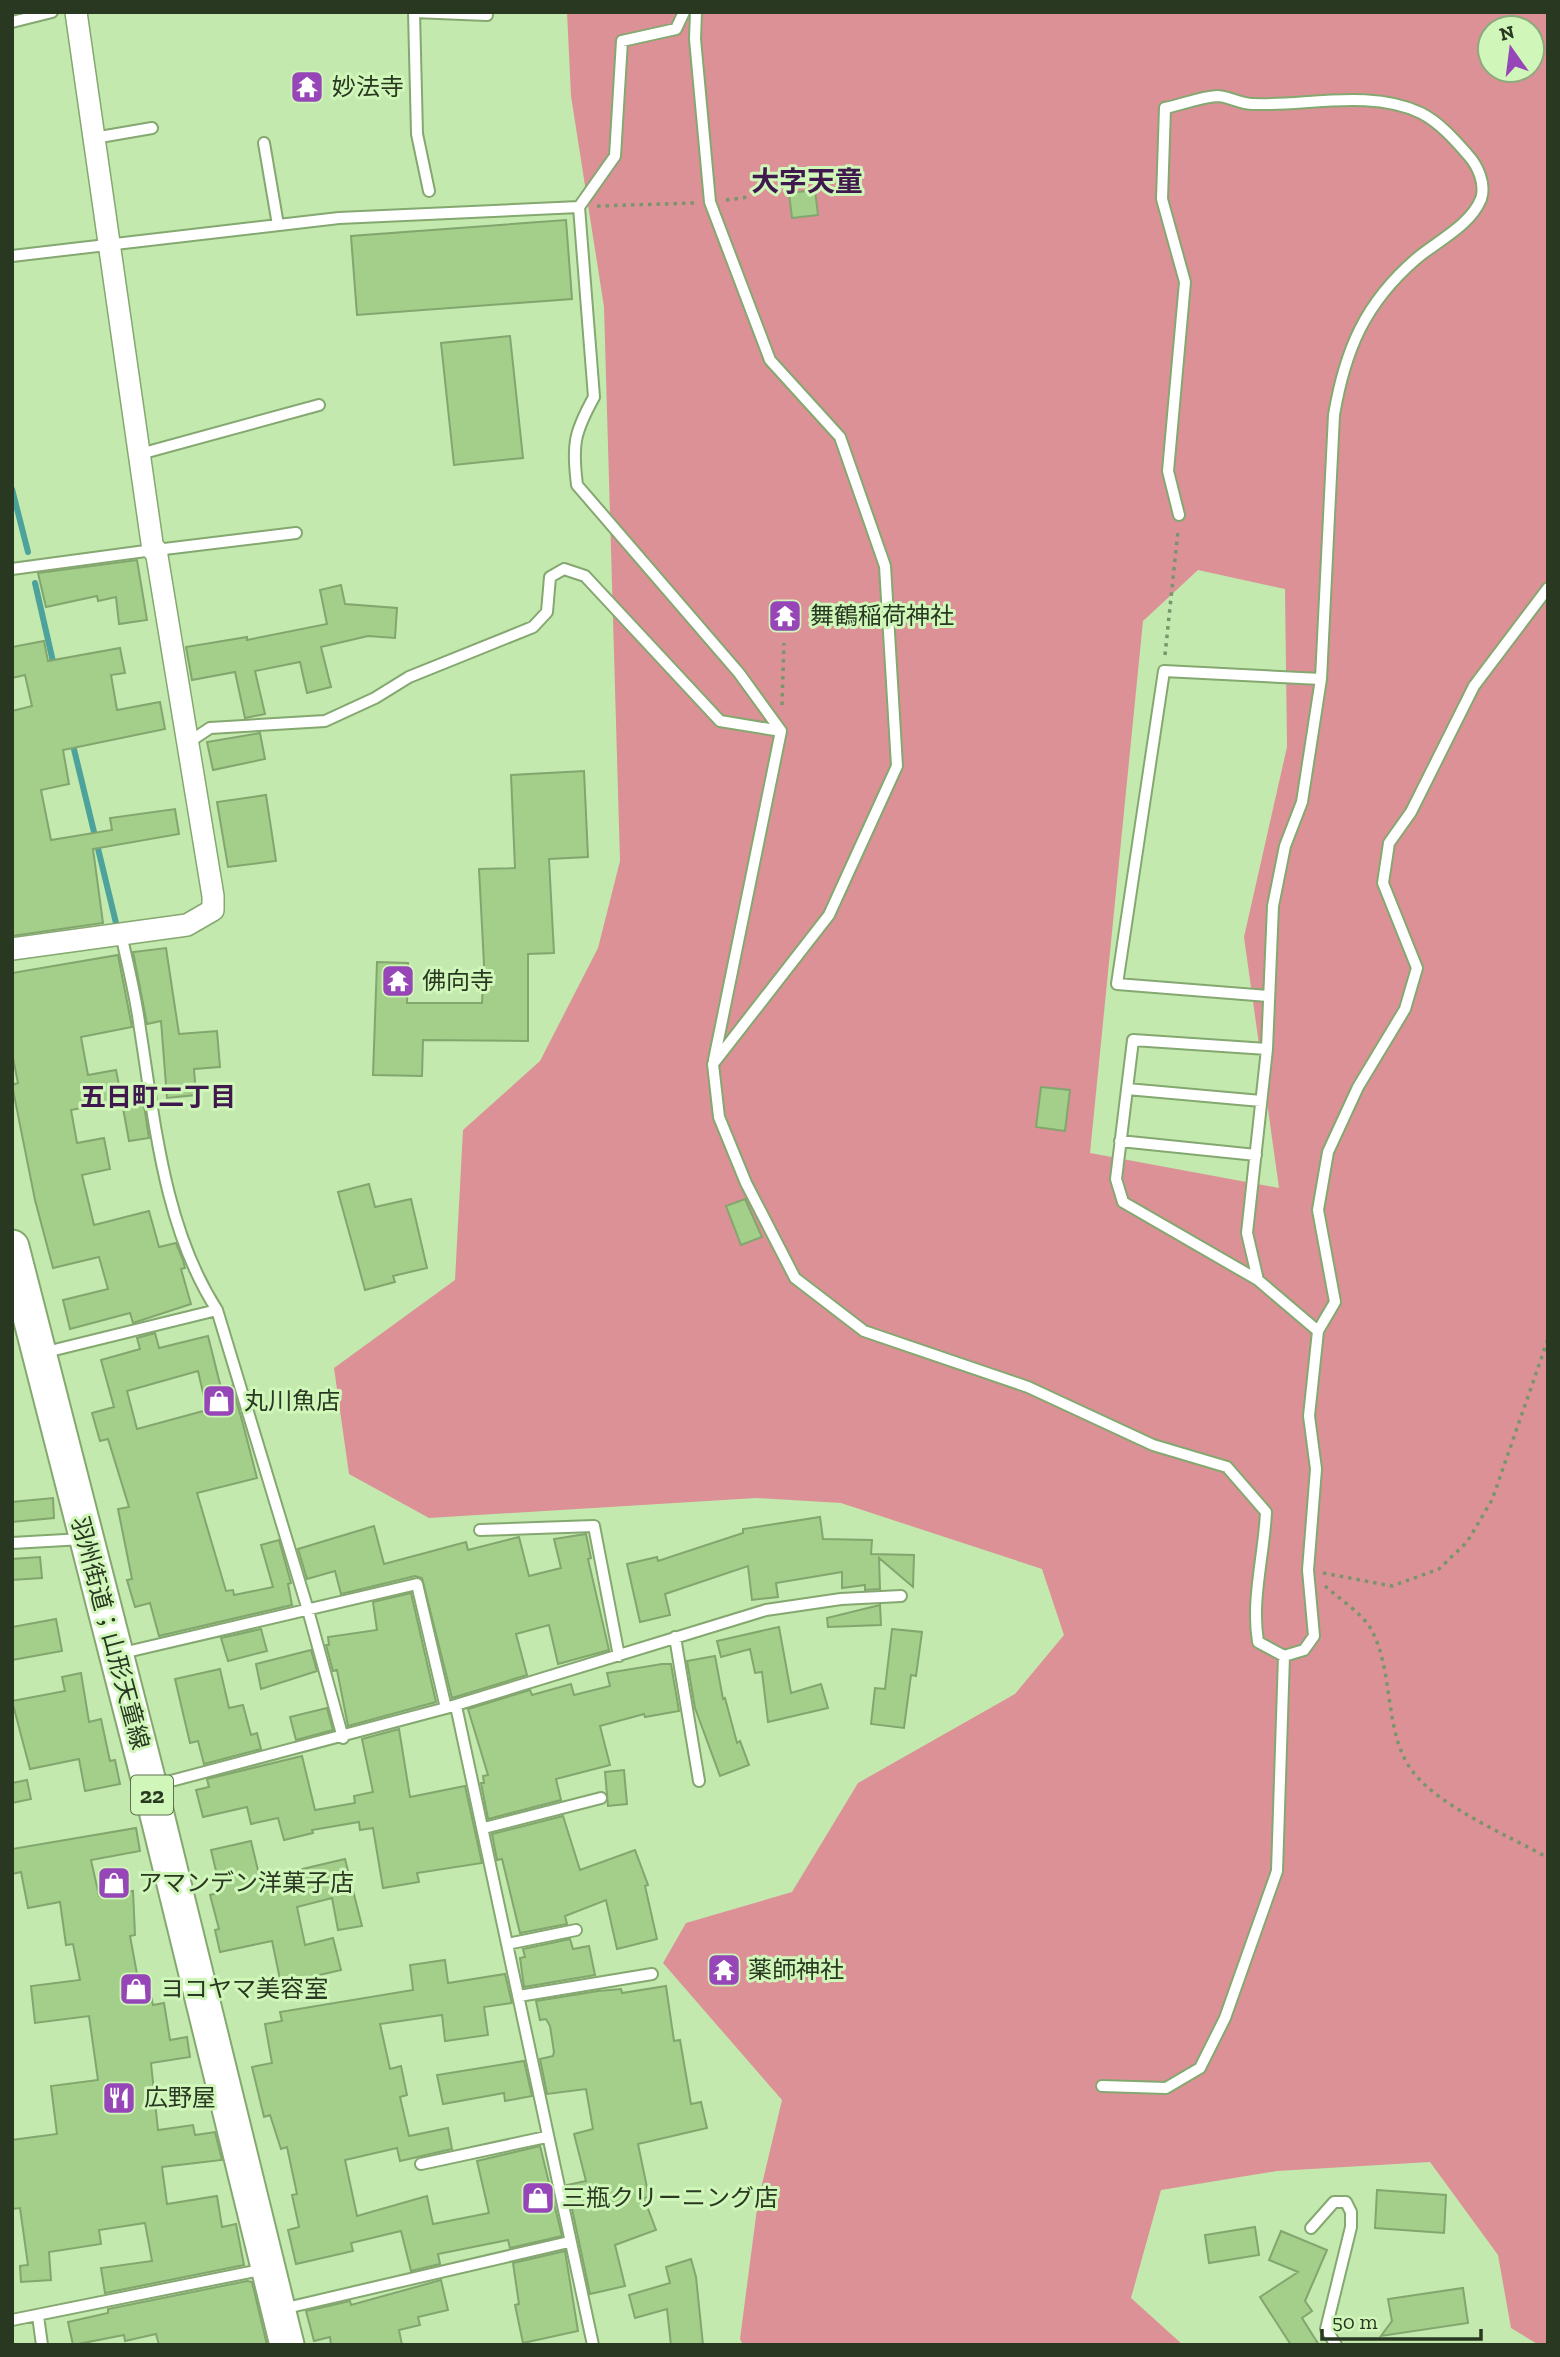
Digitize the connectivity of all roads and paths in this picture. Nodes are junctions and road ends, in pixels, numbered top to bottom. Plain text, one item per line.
1 (52, 12) edge
2 (76, 12) edge
3 (414, 12) edge
4 (684, 12) edge
5 (696, 12) edge
6 (487, 15) dead end
7 (12, 22) edge
8 (152, 128) dead end
9 (94, 138) junction
10 (264, 143) dead end
11 (429, 191) dead end
12 (749, 197) dead end
13 (710, 202) junction
14 (579, 207) junction
15 (278, 225) junction
16 (107, 246) junction
17 (12, 256) edge
18 (319, 405) dead end
19 (140, 454) junction
20 (1179, 515) joint
21 (296, 533) dead end
22 (155, 550) junction
23 (12, 569) edge
24 (1548, 588) edge
25 (784, 643) dead end
26 (1164, 671) junction
27 (1321, 679) junction
28 (781, 731) junction
29 (189, 742) junction
30 (121, 934) junction
31 (12, 949) edge
32 (1268, 996) junction
33 (1267, 1049) junction
34 (713, 1064) junction
35 (1127, 1089) junction
36 (1261, 1101) junction
37 (1120, 1141) junction
38 (1256, 1155) junction
39 (12, 1247) edge
40 (1258, 1280) junction
41 (218, 1310) junction
42 (1318, 1331) junction
43 (1548, 1339) edge
44 (39, 1353) junction
45 (480, 1530) dead end
46 (85, 1539) junction
47 (12, 1543) edge
48 (1308, 1570) junction
49 (901, 1596) dead end
50 (308, 1610) junction
51 (675, 1637) junction
52 (115, 1655) junction
53 (619, 1656) junction
54 (1284, 1656) junction
55 (451, 1707) junction
56 (343, 1738) junction
57 (699, 1781) dead end
58 (150, 1786) junction
59 (601, 1798) dead end
60 (484, 1828) junction
61 (1548, 1858) edge
62 (576, 1930) dead end
63 (507, 1944) junction
64 (652, 1974) dead end
65 (519, 1996) junction
66 (1102, 2086) dead end
67 (546, 2137) junction
68 (421, 2164) dead end
69 (1311, 2228) dead end
70 (569, 2242) junction
71 (268, 2268) junction
72 (278, 2309) junction
73 (38, 2316) junction
74 (12, 2319) edge
75 (42, 2345) edge
76 (286, 2345) edge
77 (593, 2345) edge
78 (1336, 2345) edge

1 - 7 lane
2 - 9 street
3 - 6 lane
3 - 11 lane
4 - 14 lane
5 - 13 lane
8 - 9 lane
9 - 16 street
10 - 15 lane
12 - 13 path
13 - 14 path
13 - 34 lane
14 - 15 lane
14 - 28 lane
15 - 16 lane
16 - 17 lane
16 - 19 street
18 - 19 lane
19 - 22 street
20 - 26 path
20 - 27 lane
21 - 22 lane
22 - 23 lane
22 - 29 street
24 - 42 lane
25 - 28 path
26 - 27 lane
26 - 32 lane
27 - 32 lane
28 - 29 lane
28 - 34 lane
29 - 30 street
30 - 31 street
30 - 41 lane
32 - 33 lane
33 - 35 lane
33 - 36 lane
34 - 54 lane
35 - 36 lane
35 - 37 lane
36 - 38 lane
37 - 38 lane
37 - 40 lane
38 - 40 lane
39 - 44 main road, 羽州街道；山形天童線 / 22
40 - 42 lane
41 - 44 lane
41 - 50 lane
42 - 48 lane
43 - 48 path
44 - 46 main road, 羽州街道；山形天童線 / 22
45 - 53 lane
46 - 47 lane
46 - 52 main road, 羽州街道；山形天童線 / 22
48 - 54 lane
48 - 61 path
49 - 51 lane
50 - 52 lane
50 - 55 lane
50 - 56 lane
51 - 53 lane
51 - 57 lane
52 - 58 main road, 羽州街道；山形天童線 / 22
53 - 55 lane
54 - 66 lane
55 - 56 lane
55 - 60 lane
56 - 58 lane
58 - 71 main road, 羽州街道；山形天童線 / 22
59 - 60 lane
60 - 63 lane
62 - 63 lane
63 - 65 lane
64 - 65 lane
65 - 67 lane
67 - 68 lane
67 - 70 lane
69 - 78 lane
70 - 72 lane
70 - 77 lane
71 - 72 main road, 羽州街道；山形天童線 / 22
71 - 73 lane
72 - 76 main road, 羽州街道；山形天童線 / 22
73 - 74 lane
73 - 75 lane

